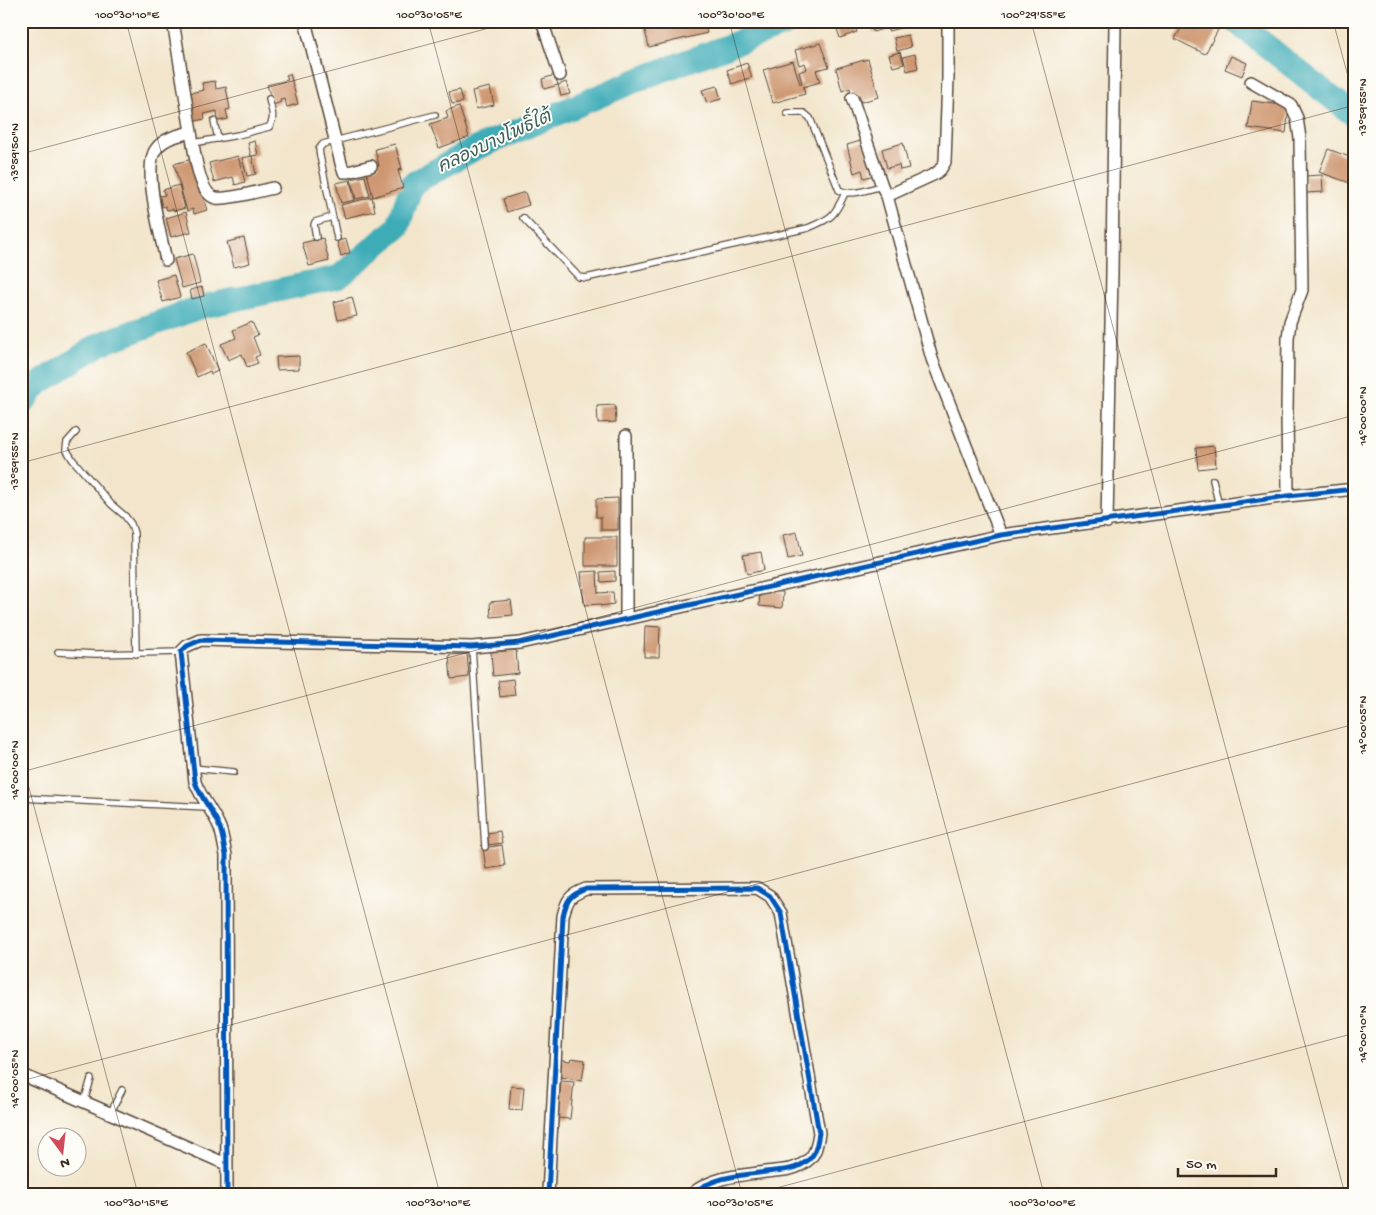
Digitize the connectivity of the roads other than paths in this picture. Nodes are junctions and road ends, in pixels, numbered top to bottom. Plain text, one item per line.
1 (173, 21) edge
2 (305, 21) edge
3 (542, 21) edge
4 (948, 21) edge
5 (1115, 24) dead end
6 (560, 75) dead end
7 (1251, 82) dead end
8 (852, 98) dead end
9 (269, 99) dead end
10 (787, 113) dead end
11 (435, 115) dead end
12 (214, 121) dead end
13 (192, 138) junction
14 (218, 139) junction
15 (335, 140) junction
16 (371, 166) dead end
17 (273, 188) dead end
18 (885, 191) junction
19 (846, 193) junction
20 (332, 217) junction
21 (523, 218) dead end
22 (316, 237) dead end
23 (336, 238) dead end
24 (166, 260) dead end
25 (76, 432) dead end
26 (626, 436) dead end
27 (1213, 480) dead end
28 (1355, 489) edge
29 (1288, 496) junction
30 (1219, 506) junction
31 (1107, 522) junction
32 (1001, 535) junction
33 (626, 618) junction
34 (472, 647) junction
35 (58, 652) dead end
36 (180, 652) junction
37 (136, 654) junction
38 (193, 768) junction
39 (234, 772) dead end
40 (21, 798) edge
41 (207, 807) junction
42 (485, 847) dead end
43 (25, 1076) dead end
44 (91, 1079) dead end
45 (122, 1090) dead end
46 (84, 1102) junction
47 (110, 1114) junction
48 (226, 1164) junction
49 (227, 1194) edge
50 (548, 1194) edge
51 (692, 1194) edge

1 - 13 street
2 - 15 street
3 - 6 street
4 - 18 street
5 - 31 street
7 - 29 street
8 - 18 street
9 - 14 lane
10 - 19 lane
11 - 15 lane
12 - 14 lane
13 - 14 lane
13 - 17 street
13 - 24 street
15 - 16 street
15 - 20 lane
18 - 19 lane
18 - 32 street
19 - 21 lane
20 - 22 lane
20 - 23 lane
25 - 37 lane
26 - 33 street
27 - 30 lane
28 - 29 street
29 - 30 street
30 - 31 street
31 - 32 street
32 - 33 street
33 - 34 street
34 - 36 street
34 - 42 lane
35 - 37 lane
36 - 37 lane
36 - 38 street
38 - 39 lane
38 - 41 street
40 - 41 lane
41 - 48 street
43 - 46 street
44 - 46 lane
45 - 47 lane
46 - 47 street
47 - 48 street
48 - 49 street
50 - 51 street

